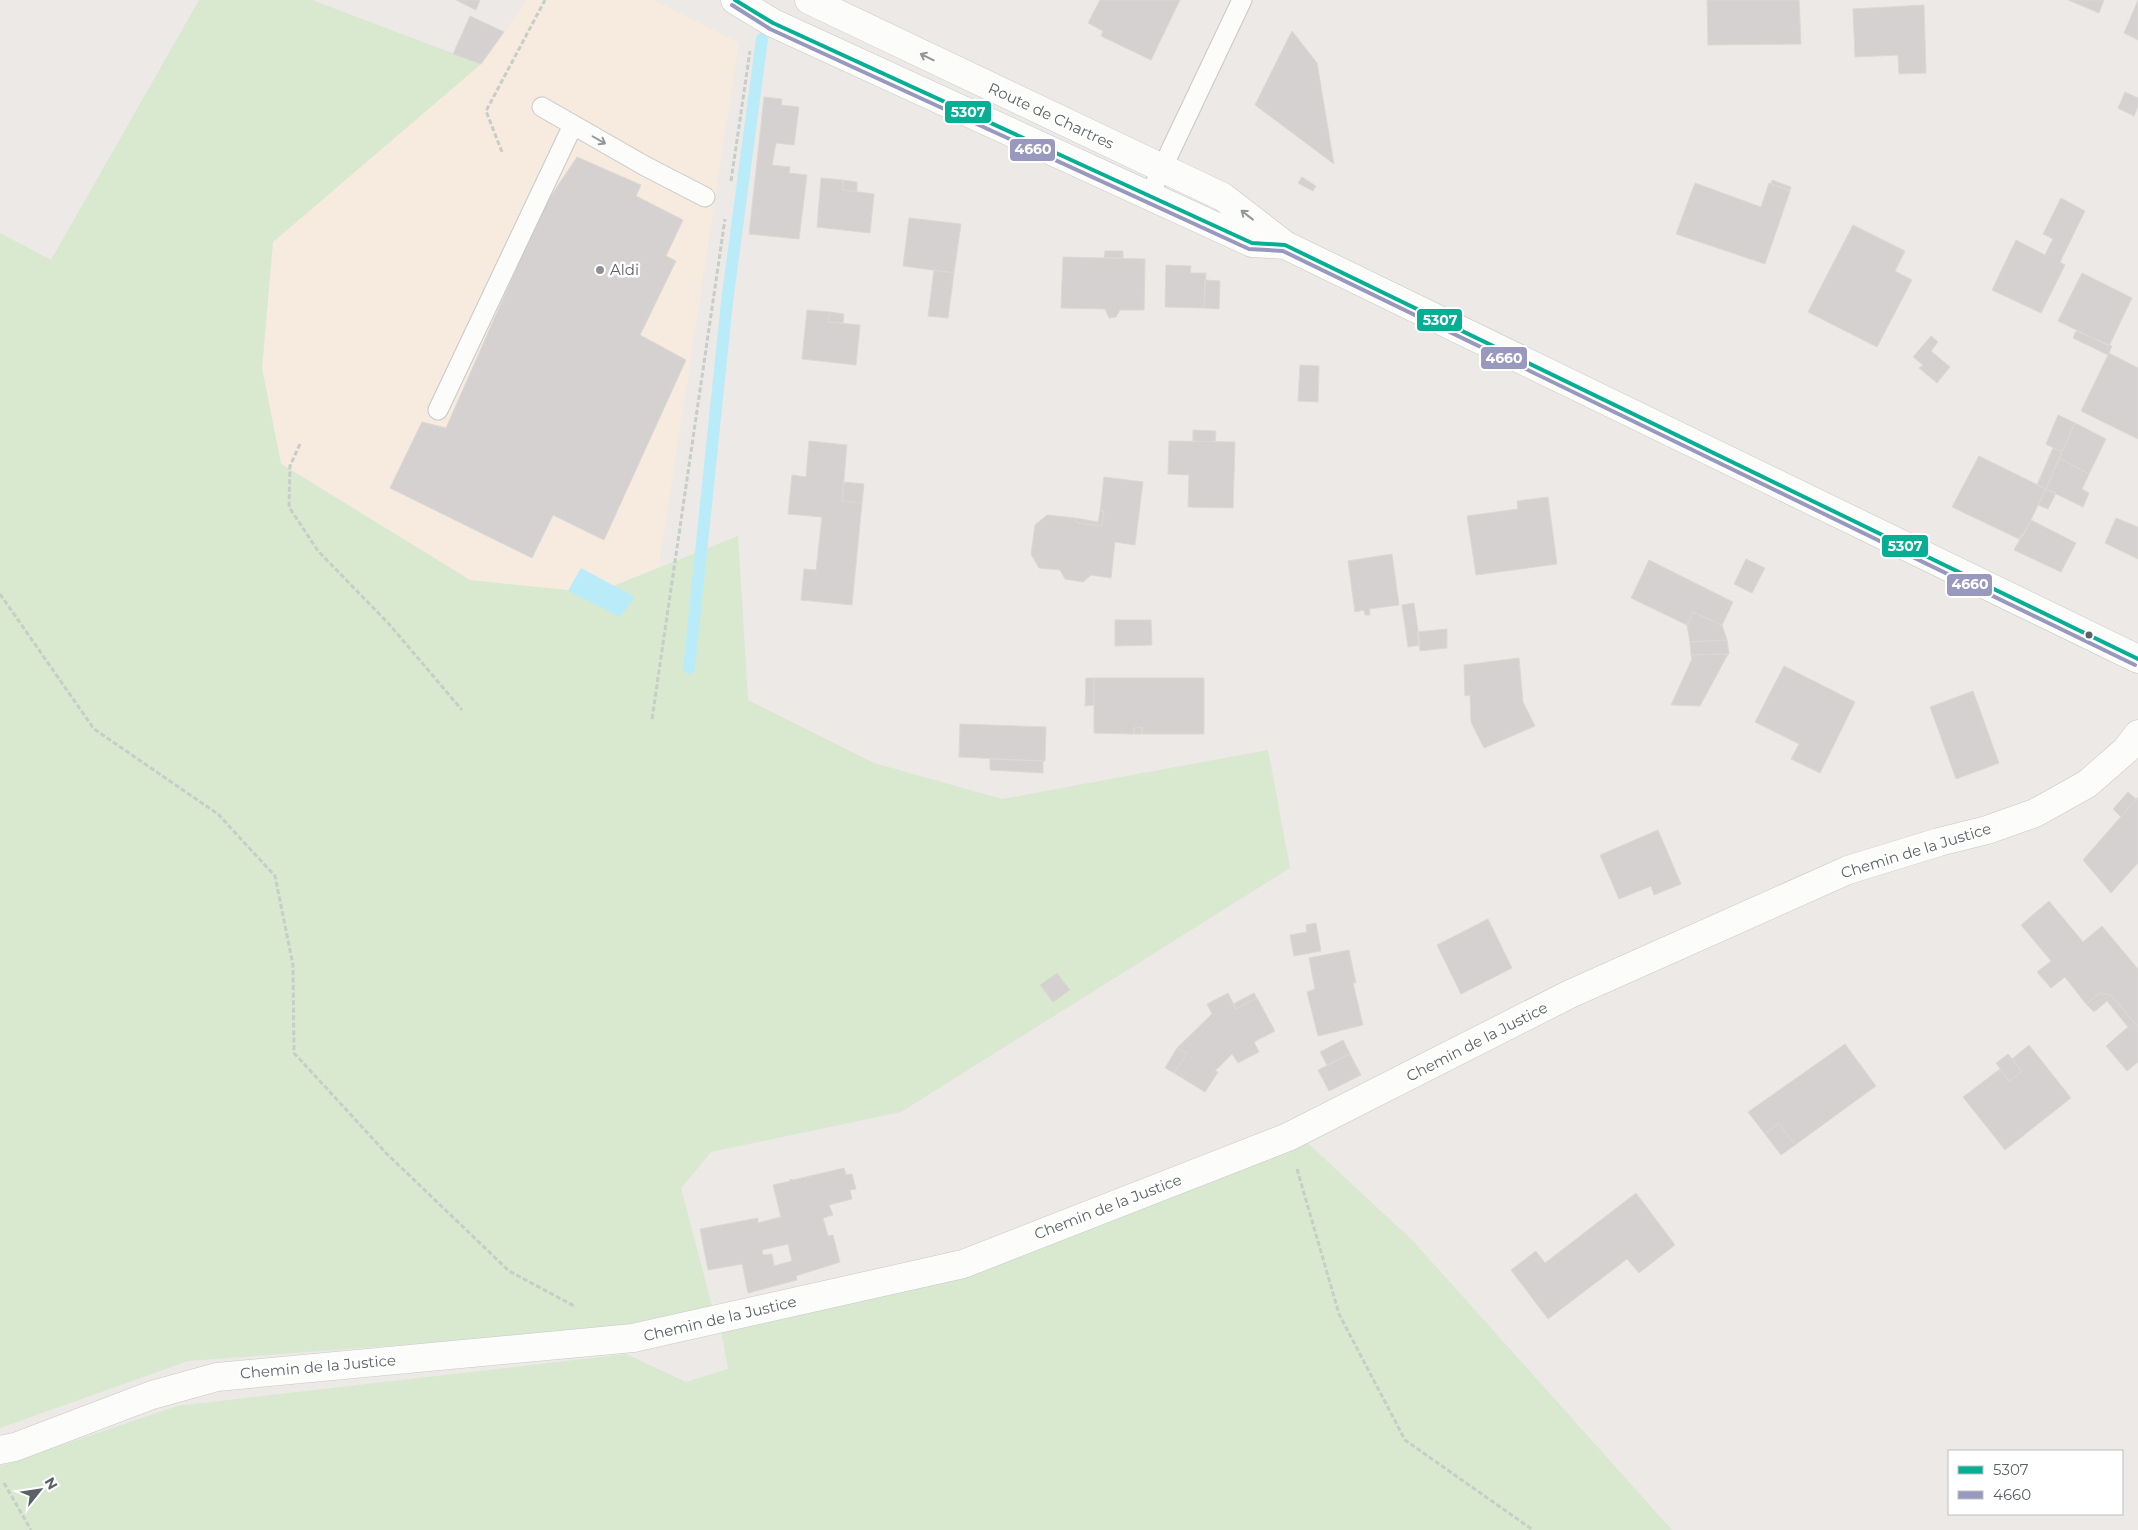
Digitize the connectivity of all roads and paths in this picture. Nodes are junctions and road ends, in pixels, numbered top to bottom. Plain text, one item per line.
1 (545, 0) edge
2 (735, 0) edge
3 (809, 0) edge
4 (1242, 0) edge
5 (760, 14) junction
6 (542, 107) dead end
7 (573, 125) junction
8 (502, 152) dead end
9 (1162, 168) junction
10 (730, 188) dead end
11 (1149, 196) junction
12 (705, 197) dead end
13 (725, 217) dead end
14 (1285, 245) junction
15 (438, 410) dead end
16 (300, 444) dead end
17 (0, 594) edge
18 (2138, 659) edge
19 (462, 710) dead end
20 (652, 720) dead end
21 (2138, 734) edge
22 (1288, 1137) junction
23 (584, 1311) dead end
24 (0, 1450) edge
25 (2, 1477) dead end
26 (31, 1530) edge
27 (1533, 1530) edge

1 - 8 path
2 - 5 street, Route de Chartres
9 -> 3 street, Route de Chartres
4 - 9 lane
5 - 10 path
5 - 11 street, Route de Chartres
6 - 7 lane
7 -> 12 lane
7 - 15 lane
9 - 11 lane
14 -> 9 street, Route de Chartres
11 - 14 street, Route de Chartres
13 - 20 path
14 - 18 street, Route de Chartres
16 - 19 path
17 - 23 path
21 - 22 street, Chemin de la Justice
22 - 24 street, Chemin de la Justice
22 - 27 path
25 - 26 path

